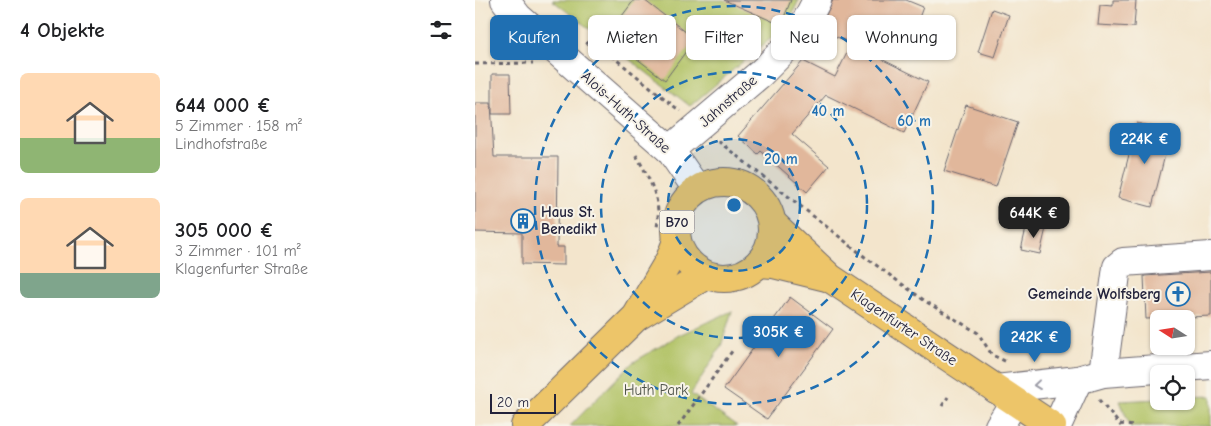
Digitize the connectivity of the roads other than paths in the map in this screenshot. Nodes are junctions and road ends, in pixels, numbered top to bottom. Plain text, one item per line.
1 (505, 0) edge
2 (817, 0) edge
3 (670, 150) junction
4 (697, 189) junction
5 (772, 223) junction
6 (666, 236) junction
7 (1211, 256) edge
8 (759, 263) junction
9 (706, 275) junction
10 (830, 278) junction
11 (636, 317) junction
12 (1211, 365) edge
13 (1090, 377) junction
14 (1005, 395) junction
15 (525, 426) edge
16 (999, 426) edge
17 (1053, 426) edge
18 (1057, 426) edge

1 - 3 street, Alois-Huth-Straße
2 - 3 street, Jahnstraße
3 - 4 street, Alois-Huth-Straße
4 - 5 main road, B70
4 - 6 main road, B70
5 - 8 main road, B70
5 - 10 main road, Klagenfurter Straße / B70
6 - 9 main road, B70
6 - 11 main road, B70
7 - 13 street
8 - 9 main road
8 - 10 main road, Klagenfurter Straße / B70
9 - 11 main road, B70
10 - 14 main road, Klagenfurter Straße / B70
11 - 15 main road, B70
12 - 13 street
13 -> 14 street
13 - 18 street
14 - 16 street
14 - 17 main road, Klagenfurter Straße / B70

